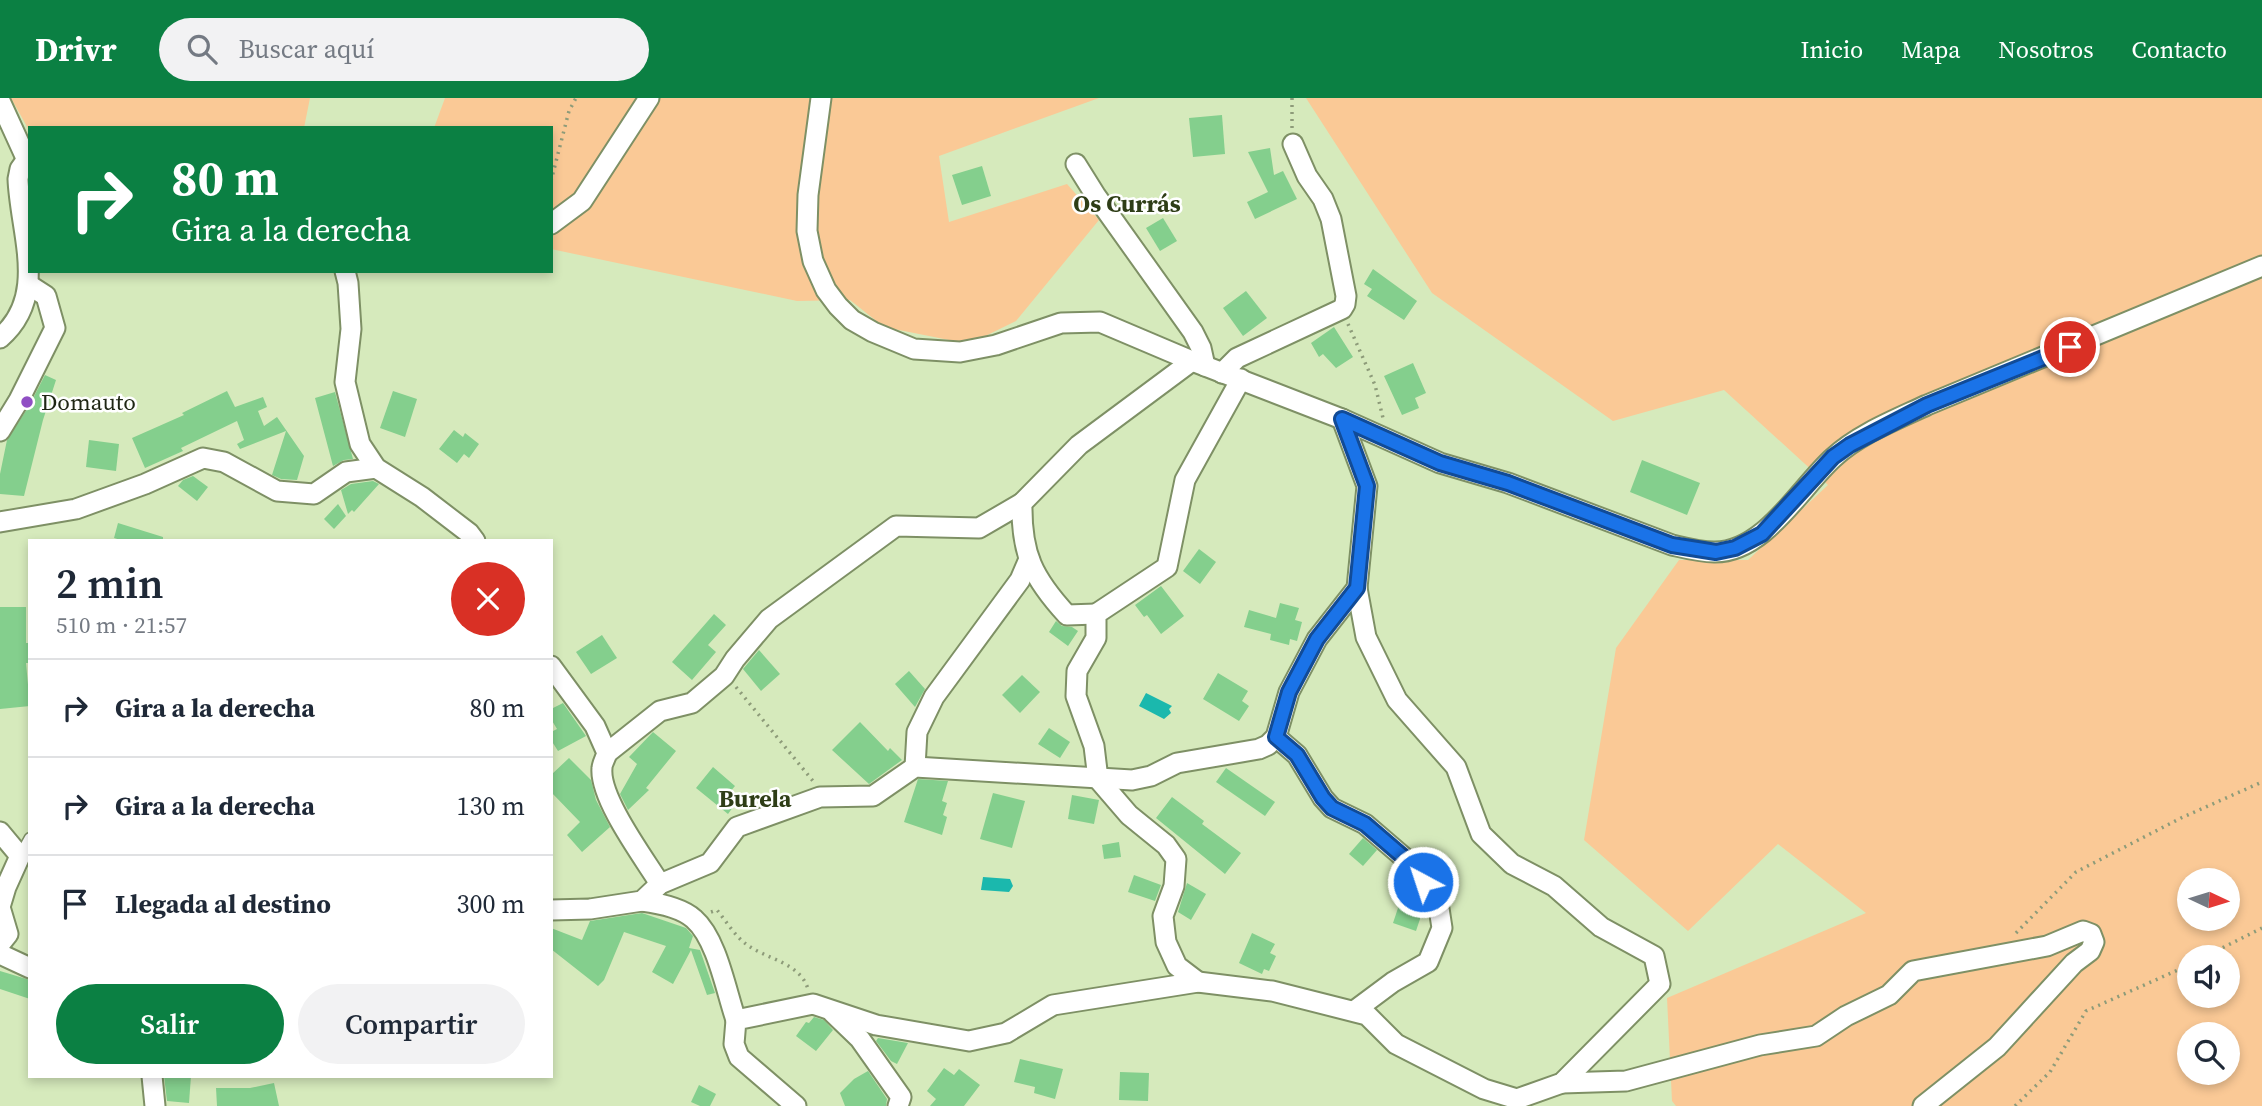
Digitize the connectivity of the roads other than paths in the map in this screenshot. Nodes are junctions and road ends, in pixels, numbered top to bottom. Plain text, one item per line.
1 (649, 98) edge
2 (821, 98) edge
3 (0, 102) edge
4 (1293, 144) road end
5 (28, 156) edge
6 (1076, 164) dead end
7 (553, 223) edge
8 (28, 249) edge
9 (2262, 266) edge
10 (30, 273) edge
11 (346, 273) edge
12 (29, 285) junction
13 (0, 338) edge
14 (1215, 370) junction
15 (1342, 419) junction
16 (0, 431) edge
17 (376, 468) junction
18 (1022, 503) junction
19 (0, 522) edge
20 (474, 539) edge
21 (1029, 559) junction
22 (1357, 588) junction
23 (1096, 614) junction
24 (553, 669) edge
25 (1276, 737) junction
26 (607, 753) junction
27 (915, 767) junction
28 (1098, 779) junction
29 (0, 832) edge
30 (28, 842) edge
31 (20, 856) junction
32 (660, 884) junction
33 (642, 901) junction
34 (0, 907) edge
35 (553, 910) edge
36 (0, 944) edge
37 (0, 954) edge
38 (28, 967) edge
39 (1198, 982) junction
40 (821, 1007) junction
41 (1354, 1011) junction
42 (736, 1020) junction
43 (152, 1078) edge
44 (1562, 1083) junction
45 (155, 1106) edge
46 (796, 1106) edge
47 (898, 1106) edge
48 (1923, 1106) edge

1 - 7 street
2 - 14 street
3 - 5 street
4 - 14 street
5 - 8 street
6 - 14 street
9 - 15 street
10 - 12 street
11 - 17 street
12 - 13 street
12 - 16 street
14 - 15 street
14 - 18 street
14 - 23 street
15 - 22 street
17 - 19 street
17 - 20 street
18 - 21 street
18 - 26 street
21 - 23 street
21 - 27 street
22 - 25 street
22 - 44 street
23 - 28 street
24 - 26 street
25 - 28 street
25 - 41 street
26 - 32 street
27 - 28 street
27 - 32 street
28 - 39 street
29 - 31 street
30 - 31 lane
31 - 34 street
32 - 33 street
33 - 35 street
33 - 42 street
34 - 36 street
37 - 38 street
39 - 40 street
39 - 41 street
40 - 42 street
40 - 47 street
41 - 44 street
42 - 46 street
43 - 45 street
44 - 48 street

